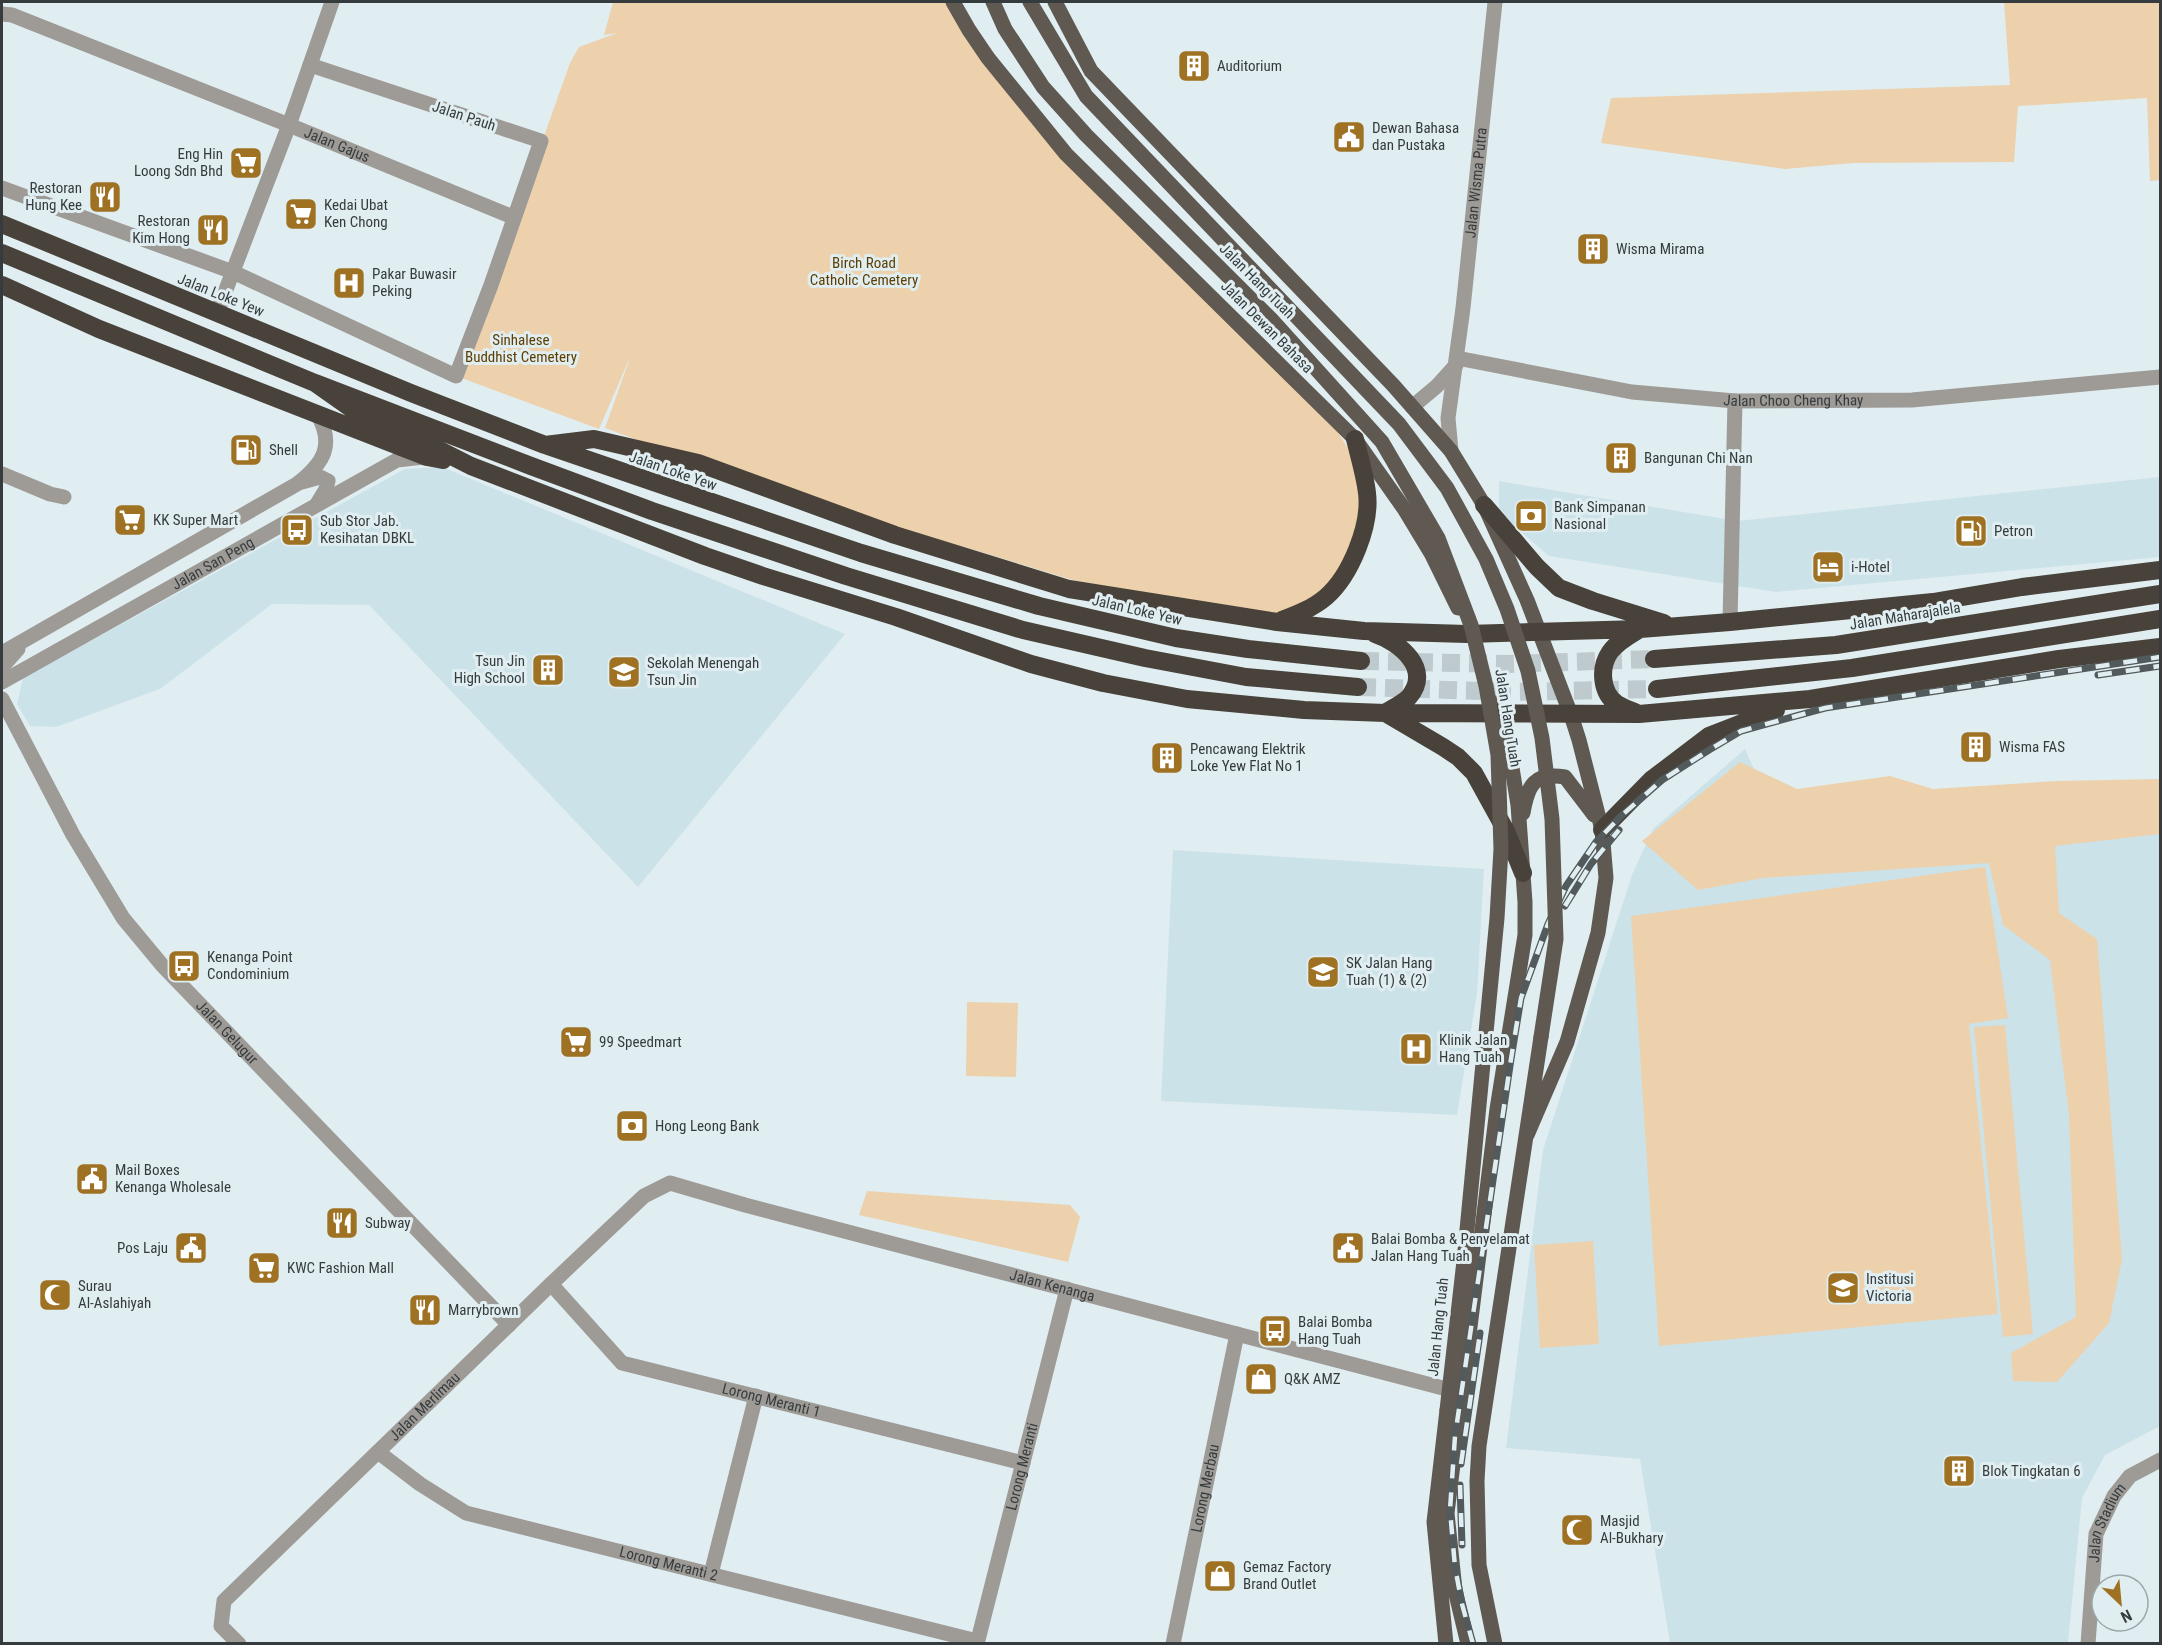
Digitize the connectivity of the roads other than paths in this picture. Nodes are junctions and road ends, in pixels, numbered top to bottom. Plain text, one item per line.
1 (332, 2) edge
2 (953, 2) edge
3 (993, 2) edge
4 (1030, 2) edge
5 (1055, 2) edge
6 (1495, 2) edge
7 (2, 14) edge
8 (309, 65) junction
9 (289, 125) junction
10 (2, 188) edge
11 (513, 217) junction
12 (2, 224) edge
13 (2, 253) edge
14 (233, 272) junction
15 (2, 285) edge
16 (217, 314) junction
17 (1456, 362) junction
18 (2160, 377) edge
19 (315, 383) junction
20 (1735, 400) junction
21 (1412, 407) junction
22 (317, 413) junction
23 (1355, 439) junction
24 (545, 445) junction
25 (1451, 452) junction
26 (427, 457) junction
27 (471, 466) junction
28 (2, 474) edge
29 (297, 484) junction
30 (57, 495) dead end
31 (1484, 504) junction
32 (315, 507) junction
33 (2160, 570) edge
34 (2160, 594) edge
35 (2160, 619) edge
36 (1277, 622) junction
37 (1730, 622) junction
38 (1671, 625) junction
39 (1640, 629) junction
40 (1364, 631) junction
41 (1539, 632) junction
42 (1467, 634) junction
43 (23, 642) junction
44 (2160, 647) edge
45 (2, 653) edge
46 (1654, 659) tunnel mouth
47 (1361, 661) tunnel mouth
48 (2, 667) edge
49 (2, 682) edge
50 (1358, 687) tunnel mouth
51 (1657, 689) tunnel mouth
52 (2, 699) edge
53 (1809, 699) junction
54 (1385, 713) junction
55 (1501, 714) junction
56 (1639, 714) junction
57 (1571, 715) junction
58 (1520, 827) junction
59 (1602, 830) junction
60 (1523, 873) junction
61 (1527, 1135) junction
62 (644, 1196) joint
63 (551, 1284) junction
64 (1067, 1289) junction
65 (1474, 1300) junction
66 (1502, 1302) junction
67 (508, 1325) junction
68 (1237, 1334) junction
69 (1462, 1393) junction
70 (756, 1396) junction
71 (378, 1452) junction
72 (2160, 1460) edge
73 (1023, 1463) junction
74 (711, 1574) junction
75 (977, 1642) edge
76 (239, 1644) edge
77 (1173, 1644) edge
78 (1446, 1644) edge
79 (1468, 1644) edge
80 (1495, 1644) edge
81 (2088, 1644) edge

1 - 8 street
2 - 23 main road, Jalan Dewan Bahasa
3 - 78 main road, Jalan Hang Tuah, bridge
4 - 61 main road, Jalan Hang Tuah, bridge
5 - 21 main road
6 - 17 street, Jalan Wisma Putra
7 - 9 street, Jalan Gajus
8 - 9 street
8 - 11 street, Jalan Pauh
9 - 11 street, Jalan Gajus
9 - 14 street
10 - 14 street
11 - 14 street
12 - 16 highway, Jalan Loke Yew
13 - 19 highway
14 - 16 street
15 - 22 highway
16 - 24 highway, Jalan Loke Yew
17 - 20 street, Jalan Choo Cheng Khay
17 - 21 street
17 - 25 street, Jalan Wisma Putra
18 - 20 street, Jalan Choo Cheng Khay
19 - 27 highway
19 - 50 highway
20 - 37 street
21 - 25 main road
22 - 26 highway
22 - 29 street, Jalan San Peng
23 - 36 highway
23 - 42 main road, Jalan Dewan Bahasa
24 - 36 highway
24 - 47 highway, Jalan Loke Yew
25 - 31 main road
26 - 27 highway
26 - 32 street, Jalan San Peng
27 - 54 highway
28 - 30 street
29 - 32 street
29 - 43 street, Jalan San Peng
31 - 38 highway
31 - 41 main road
32 - 49 street, Jalan San Peng
33 - 37 highway
34 - 46 highway, Jalan Maharajalela
35 - 51 highway
36 - 40 highway
37 - 38 highway
38 - 39 highway
39 - 41 highway
39 - 56 highway
40 - 42 highway
40 - 54 highway
41 - 42 highway
41 - 57 main road
42 - 55 main road, Jalan Dewan Bahasa
43 - 45 street, Jalan San Peng
43 - 48 street
44 - 53 highway
52 - 67 street, Jalan Gelugur
53 - 56 highway
53 - 59 highway
54 - 55 highway
54 - 60 highway
55 - 57 highway
55 - 58 main road, Jalan Hang Tuah
56 - 57 highway
57 - 59 main road, Jalan Hang Tuah
58 - 59 main road
58 - 60 main road, Jalan Hang Tuah
59 - 61 main road, Jalan Hang Tuah
60 - 65 main road, Jalan Hang Tuah
61 - 66 main road, Jalan Hang Tuah
62 - 63 street, Jalan Merlimau
62 - 64 street, Jalan Kenanga
63 - 67 street, Jalan Merlimau
63 - 70 street, Lorong Meranti 1
64 - 68 street, Jalan Kenanga
64 - 73 street, Lorong Meranti
65 - 66 main road
65 - 69 main road, Jalan Hang Tuah
66 - 80 main road, Jalan Hang Tuah
67 - 71 street, Jalan Merlimau
68 - 69 street, Jalan Kenanga
68 - 77 street, Lorong Merbau
69 - 79 main road, Jalan Hang Tuah
70 - 73 street, Lorong Meranti 1
70 - 74 street
71 - 74 street, Lorong Meranti 2
71 - 76 street, Jalan Merlimau
72 - 81 street, Jalan Stadium
73 - 75 street, Lorong Meranti
74 - 75 street, Lorong Meranti 2

